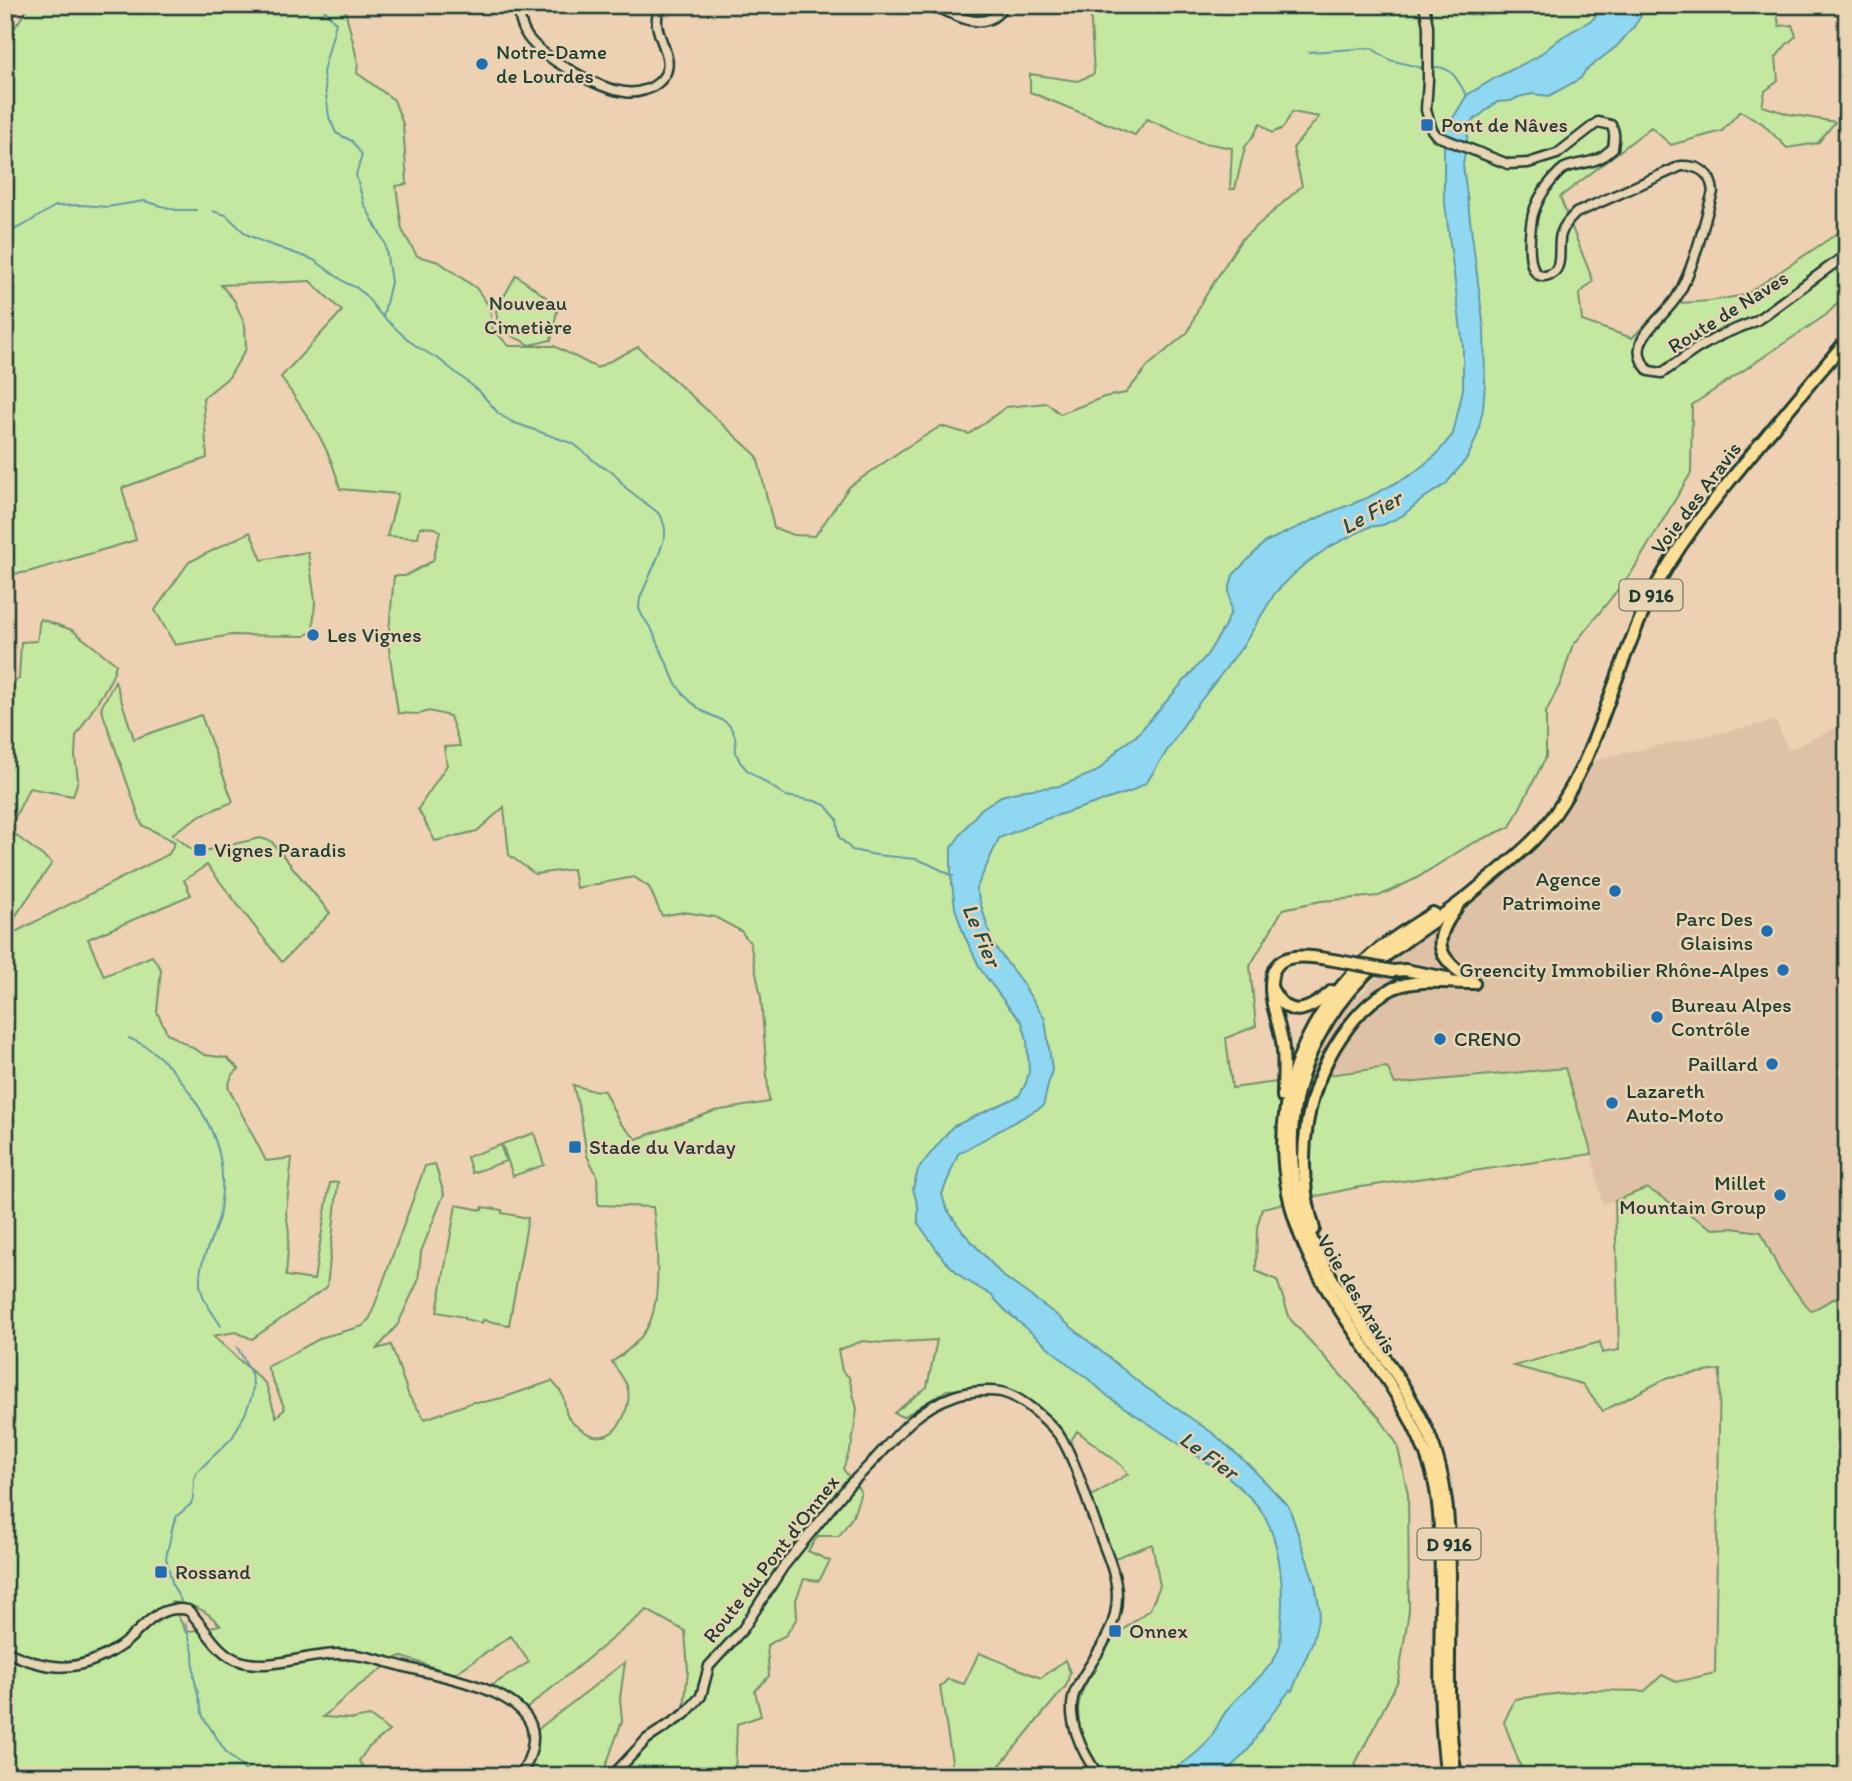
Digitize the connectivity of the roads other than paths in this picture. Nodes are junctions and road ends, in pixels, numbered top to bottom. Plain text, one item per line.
1 (519, 5) edge
2 (662, 5) edge
3 (934, 5) edge
4 (1004, 5) edge
5 (1424, 5) edge
6 (1847, 254) edge
7 (1847, 340) edge
8 (1497, 872) junction
9 (1462, 901) junction
10 (1362, 965) junction
11 (1393, 971) junction
12 (1474, 983) junction
13 (1409, 984) junction
14 (1272, 986) junction
15 (1283, 1131) junction
16 (1331, 1279) junction
17 (5, 1651) edge
18 (521, 1776) edge
19 (612, 1776) edge
20 (1099, 1776) edge
21 (1447, 1776) edge
22 (1456, 1776) edge

1 - 2 street
3 - 4 street
5 - 6 street, Route de Naves
7 - 8 highway, Voie des Aravis / D 916
8 - 9 highway, Voie des Aravis / D 916
8 - 10 highway, Voie des Aravis / D 916
9 - 12 highway
9 - 16 highway, Voie des Aravis / D 916
10 - 14 highway
10 - 15 highway, Voie des Aravis / D 916
11 - 12 highway
11 - 13 highway
11 - 14 highway, bridge
12 - 13 highway
13 - 16 highway
14 - 15 highway
15 - 21 highway, Voie des Aravis / D 916
16 - 22 highway, Voie des Aravis / D 916
17 - 18 street
19 - 20 street, Route du Pont d'Onnex

